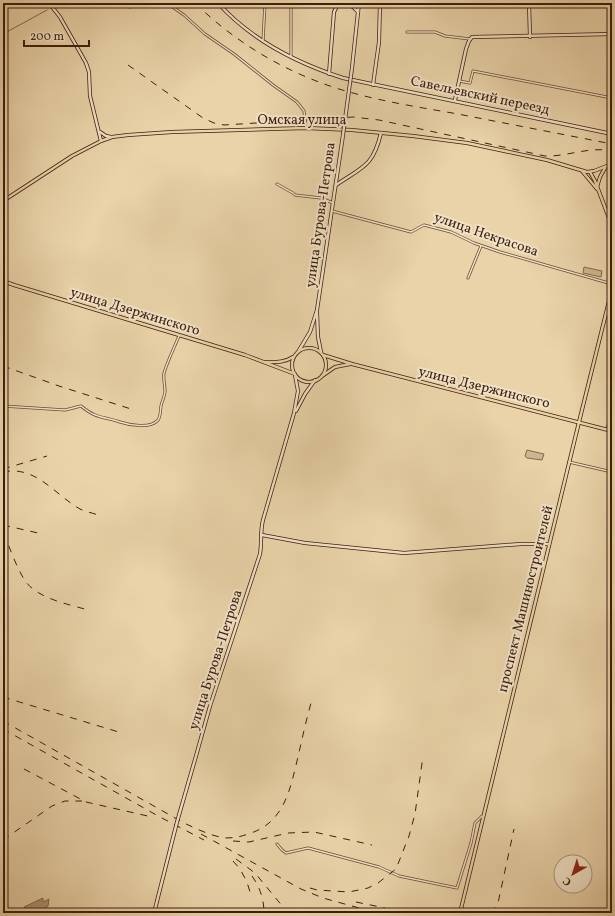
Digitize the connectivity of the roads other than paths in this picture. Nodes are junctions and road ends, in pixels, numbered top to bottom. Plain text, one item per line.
1 (49, 3) edge
2 (132, 3) edge
3 (167, 3) edge
4 (218, 3) edge
5 (265, 3) edge
6 (291, 3) edge
7 (359, 3) edge
8 (380, 3) edge
9 (529, 3) edge
10 (340, 4) edge
11 (130, 7) dead end
12 (358, 12) junction
13 (407, 32) dead end
14 (612, 34) edge
15 (530, 37) junction
16 (471, 38) junction
17 (263, 41) junction
18 (291, 58) junction
19 (329, 74) junction
20 (459, 81) junction
21 (373, 84) junction
22 (612, 98) edge
23 (455, 100) junction
24 (306, 128) junction
25 (99, 131) junction
26 (381, 133) junction
27 (612, 134) edge
28 (112, 138) junction
29 (102, 141) junction
30 (612, 164) edge
31 (606, 166) junction
32 (582, 171) junction
33 (590, 172) junction
34 (337, 177) junction
35 (345, 179) junction
36 (277, 184) dead end
37 (336, 185) junction
38 (597, 189) junction
39 (3, 201) edge
40 (333, 203) junction
41 (332, 211) junction
42 (609, 217) junction
43 (612, 221) edge
44 (612, 226) edge
45 (481, 246) junction
46 (468, 278) dead end
47 (3, 281) edge
48 (612, 284) edge
49 (612, 289) edge
50 (317, 310) junction
51 (179, 336) junction
52 (298, 352) junction
53 (322, 354) junction
54 (294, 356) junction
55 (261, 361) junction
56 (352, 364) junction
57 (295, 374) junction
58 (320, 377) junction
59 (315, 380) junction
60 (612, 391) edge
61 (3, 406) edge
62 (294, 413) junction
63 (578, 422) junction
64 (607, 429) junction
65 (612, 431) edge
66 (569, 462) junction
67 (612, 472) edge
68 (262, 535) junction
69 (549, 544) junction
70 (482, 816) junction
71 (277, 844) dead end
72 (154, 913) edge
73 (460, 913) edge

1 - 25 main road
2 - 11 street
3 - 24 street
4 - 17 main road, Савельевский переезд
5 - 17 street
6 - 18 street
7 - 12 main road, улица Бурова-Петрова
8 - 21 main road
9 - 15 main road
10 - 12 main road
10 - 19 main road
12 - 34 main road, улица Бурова-Петрова, bridge
13 - 16 street
14 - 15 main road
15 - 16 main road
16 - 20 main road
17 - 18 main road, Савельевский переезд
18 - 19 main road, Савельевский переезд
19 - 21 main road, Савельевский переезд
20 - 22 street
20 - 23 main road
21 - 23 main road, Савельевский переезд
23 - 27 main road, Савельевский переезд
24 - 26 main road, Омская улица
24 - 28 main road, Омская улица
25 - 28 main road
25 - 29 main road
26 - 32 main road, Омская улица
26 - 35 main road
28 - 29 main road, Омская улица
29 - 39 main road, Омская улица
30 - 31 main road, Омская улица
31 - 33 main road, Омская улица
31 - 38 main road
32 - 33 main road, Омская улица
32 - 38 main road
33 - 38 main road
34 - 35 main road
34 - 37 main road, улица Бурова-Петрова
35 - 37 main road
36 - 40 street
37 - 40 main road, улица Бурова-Петрова
38 - 42 main road
40 - 41 main road, улица Бурова-Петрова
41 - 45 street, улица Некрасова
41 - 50 main road, улица Бурова-Петрова
42 - 43 main road
42 - 44 main road
45 - 46 street
45 - 48 street, улица Некрасова
47 - 51 main road, улица Дзержинского
49 - 63 main road, проспект Машиностроителей
50 - 52 main road, улица Бурова-Петрова
50 - 53 main road, улица Бурова-Петрова
51 - 55 main road, улица Дзержинского
51 - 61 street
52 - 53 main road
52 - 54 main road
53 - 56 main road, улица Дзержинского
53 - 58 main road
54 - 55 main road, улица Дзержинского
54 - 57 main road
55 - 57 main road, улица Дзержинского
56 - 58 main road, улица Дзержинского
56 - 63 main road, улица Дзержинского
57 - 59 main road
57 - 62 main road, улица Бурова-Петрова
58 - 59 main road
59 - 62 main road, улица Бурова-Петрова
60 - 64 street
62 - 68 main road, улица Бурова-Петрова
63 - 64 main road, улица Дзержинского
63 - 66 main road, проспект Машиностроителей
64 - 65 main road, улица Дзержинского
66 - 67 street
66 - 69 main road, проспект Машиностроителей
68 - 69 main road
68 - 72 main road, улица Бурова-Петрова, bridge
69 - 70 main road, проспект Машиностроителей
70 - 71 street
70 - 73 main road, проспект Машиностроителей

